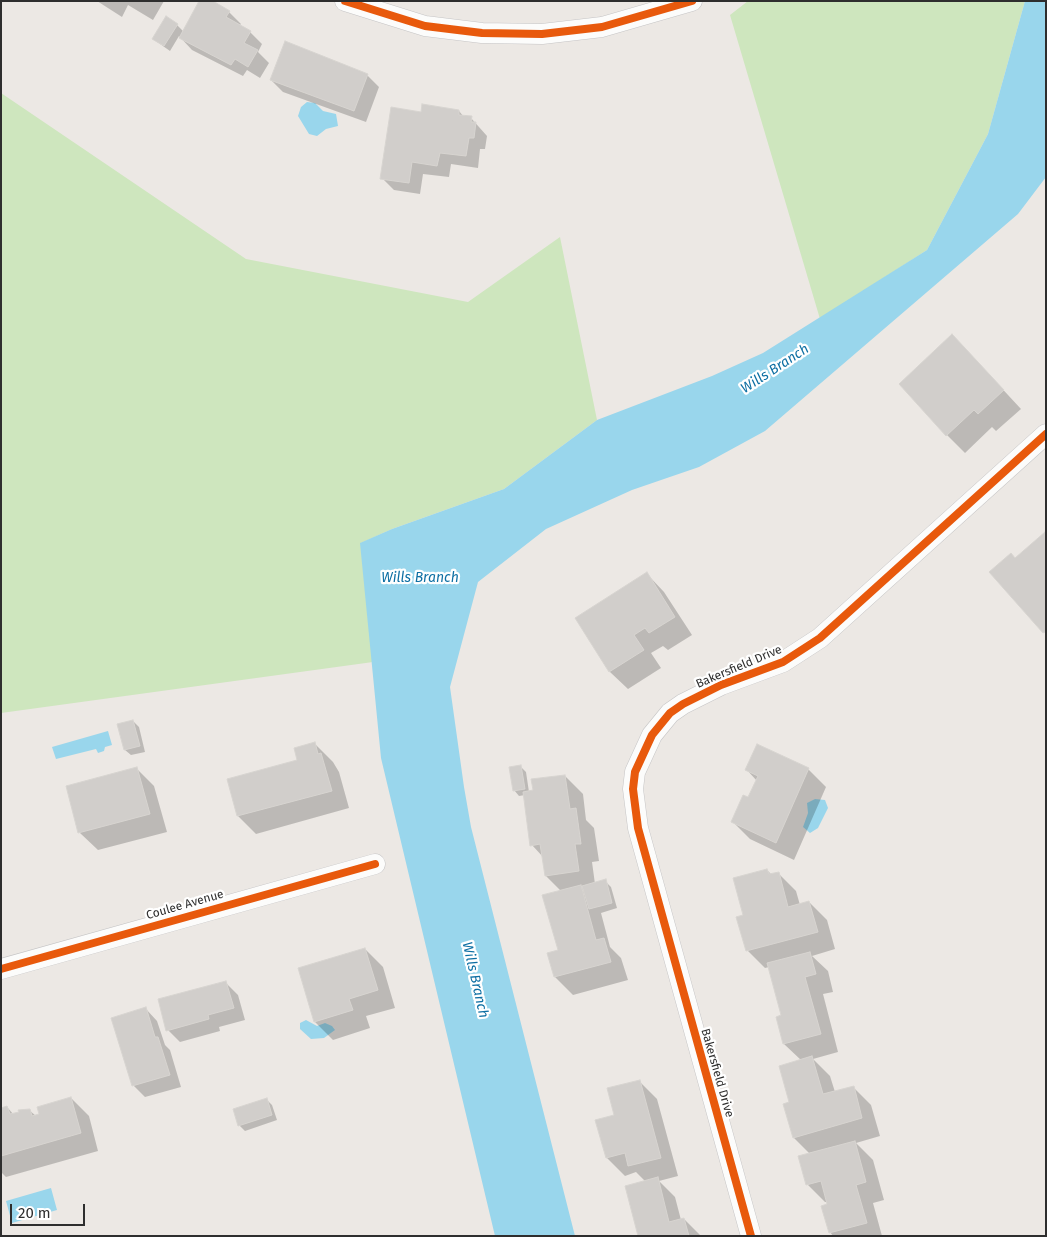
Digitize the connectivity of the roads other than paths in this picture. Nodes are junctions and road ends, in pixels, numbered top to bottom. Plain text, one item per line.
1 (345, 1) edge
2 (692, 1) edge
3 (1046, 434) edge
4 (375, 864) dead end
5 (1, 969) edge
6 (751, 1236) edge

1 - 2 street
3 - 6 street, Bakersfield Drive
4 - 5 street, Coulee Avenue

